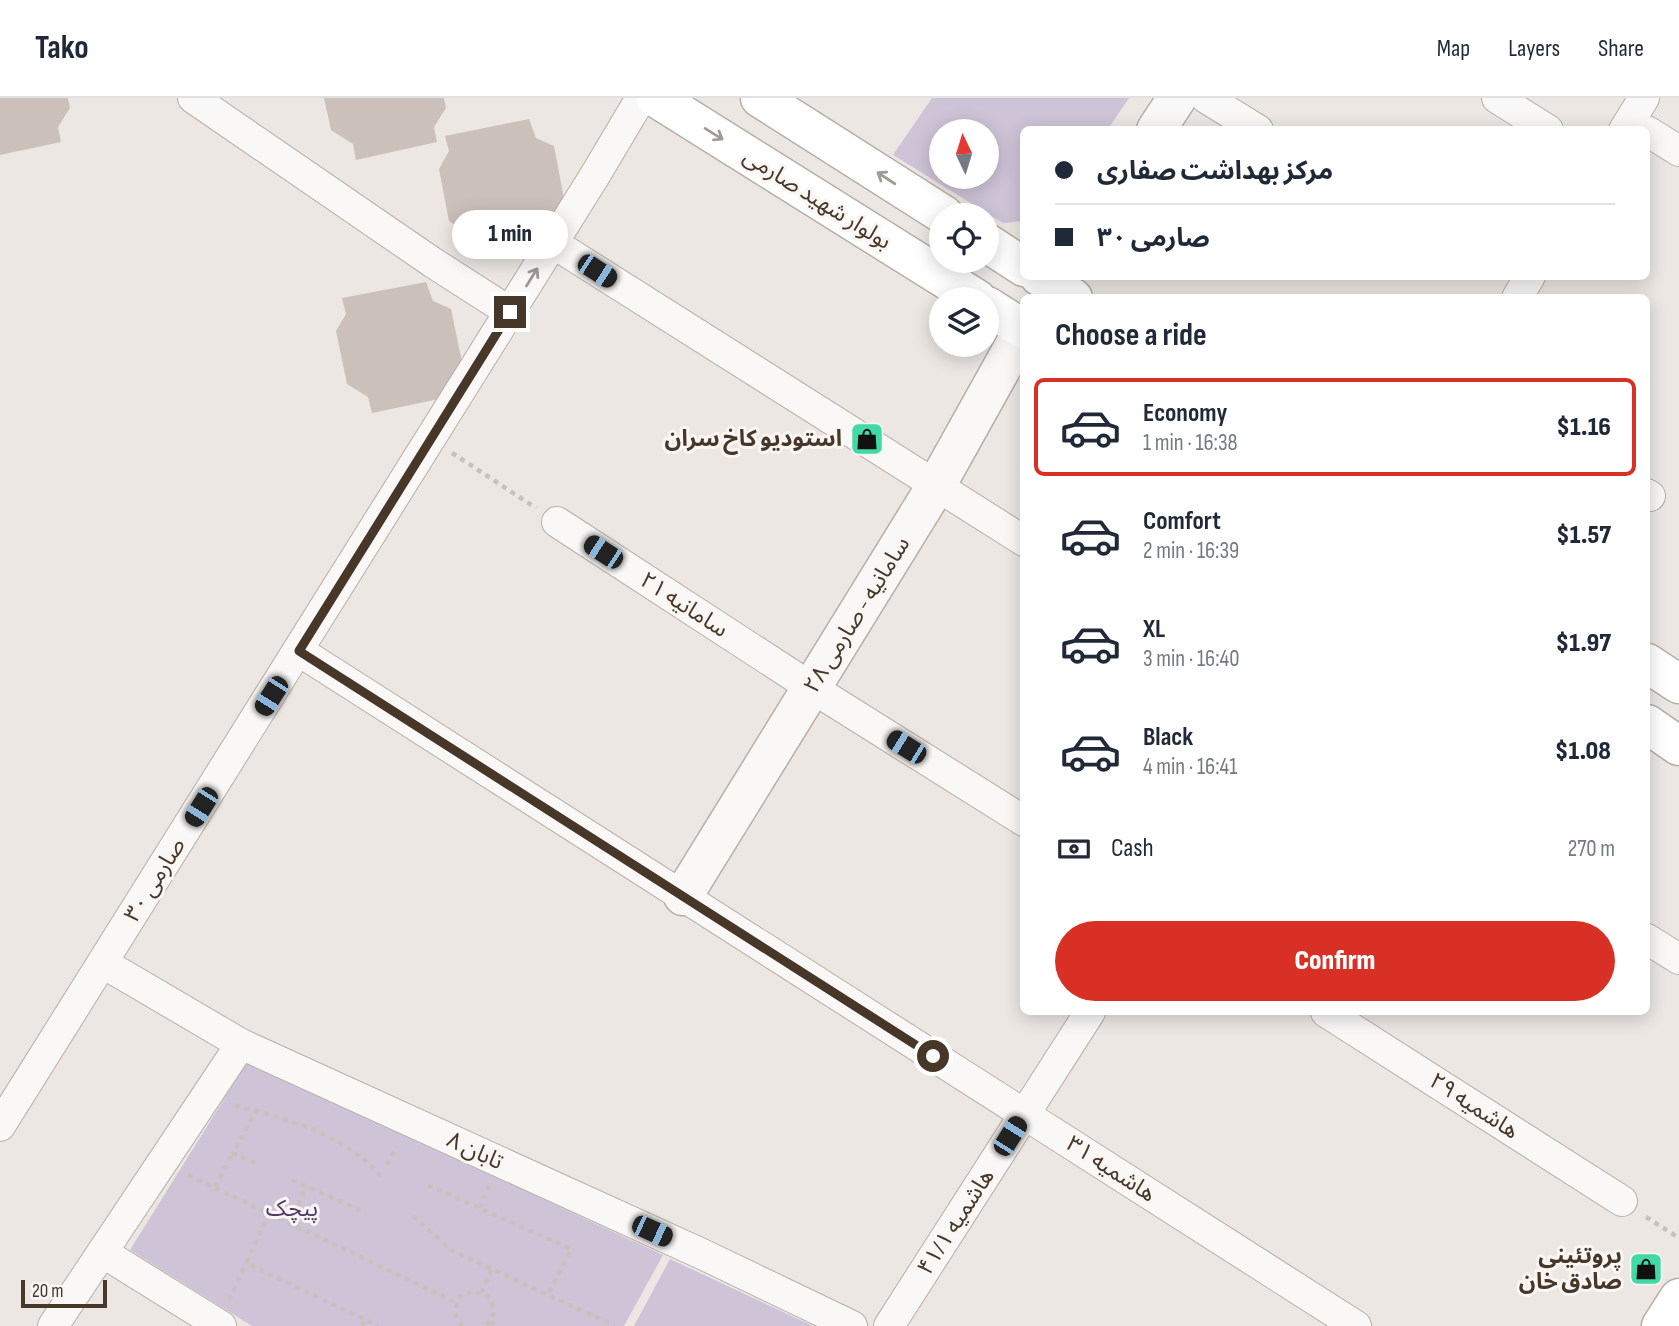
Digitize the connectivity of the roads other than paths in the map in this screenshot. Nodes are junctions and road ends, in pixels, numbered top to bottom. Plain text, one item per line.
1 (193, 98) edge
2 (641, 98) edge
3 (656, 98) edge
4 (760, 98) edge
5 (1177, 98) edge
6 (1206, 98) edge
7 (1508, 105) edge
8 (1159, 126) edge
9 (1252, 126) edge
10 (1542, 126) edge
11 (1650, 130) edge
12 (1679, 151) edge
13 (929, 205) edge
14 (553, 243) junction
15 (999, 251) edge
16 (1020, 265) edge
17 (958, 287) edge
18 (510, 312) junction
19 (999, 313) edge
20 (1020, 326) edge
21 (1020, 335) edge
22 (936, 486) junction
23 (557, 522) road end
24 (1020, 538) edge
25 (299, 651) junction
26 (1650, 665) edge
27 (1679, 684) edge
28 (812, 688) junction
29 (1650, 726) edge
30 (1679, 746) edge
31 (1020, 818) edge
32 (684, 896) junction
33 (1650, 941) edge
34 (1679, 959) edge
35 (103, 963) junction
36 (1088, 1015) edge
37 (1331, 1015) edge
38 (241, 1044) junction
39 (1024, 1114) junction
40 (0, 1126) edge
41 (1622, 1201) road end
42 (102, 1252) junction
43 (1679, 1298) edge
44 (902, 1322) edge
45 (219, 1325) edge
46 (53, 1326) edge
47 (852, 1326) edge
48 (1356, 1326) edge
49 (1661, 1326) edge

1 - 18 street
2 - 14 street, صارمی ۳۰
3 -> 17 main road, بولوار شهید صارمی
13 -> 4 main road
5 - 8 street
6 - 9 street
7 - 10 street
11 - 12 street
18 -> 14 street, صارمی ۳۰
14 - 22 street
15 - 16 main road
18 - 25 street, صارمی ۳۰
19 - 20 main road
21 - 22 street, سامانیه - صارمی ۲۸
22 - 24 street
22 - 28 street, سامانیه - صارمی ۲۸
23 - 28 street, سامانیه ۲۱
25 - 32 street, هاشمیه ۳۱
25 - 35 street, صارمی ۳۰
26 - 27 main road
28 - 31 street, سامانیه ۲۱
28 - 32 street, سامانیه - صارمی ۲۸
29 - 30 main road
32 - 39 street, هاشمیه ۳۱
33 - 34 street
35 - 38 street, تابان ۸
35 - 40 street, صارمی ۳۰
36 - 39 street, هاشمیه ۴۱/۱
37 - 41 street, هاشمیه ۲۹
38 - 42 street
38 - 47 street, تابان ۸
39 - 44 street, هاشمیه ۴۱/۱
39 - 48 street, هاشمیه ۳۱
42 - 45 street
42 - 46 street
43 - 49 main road

